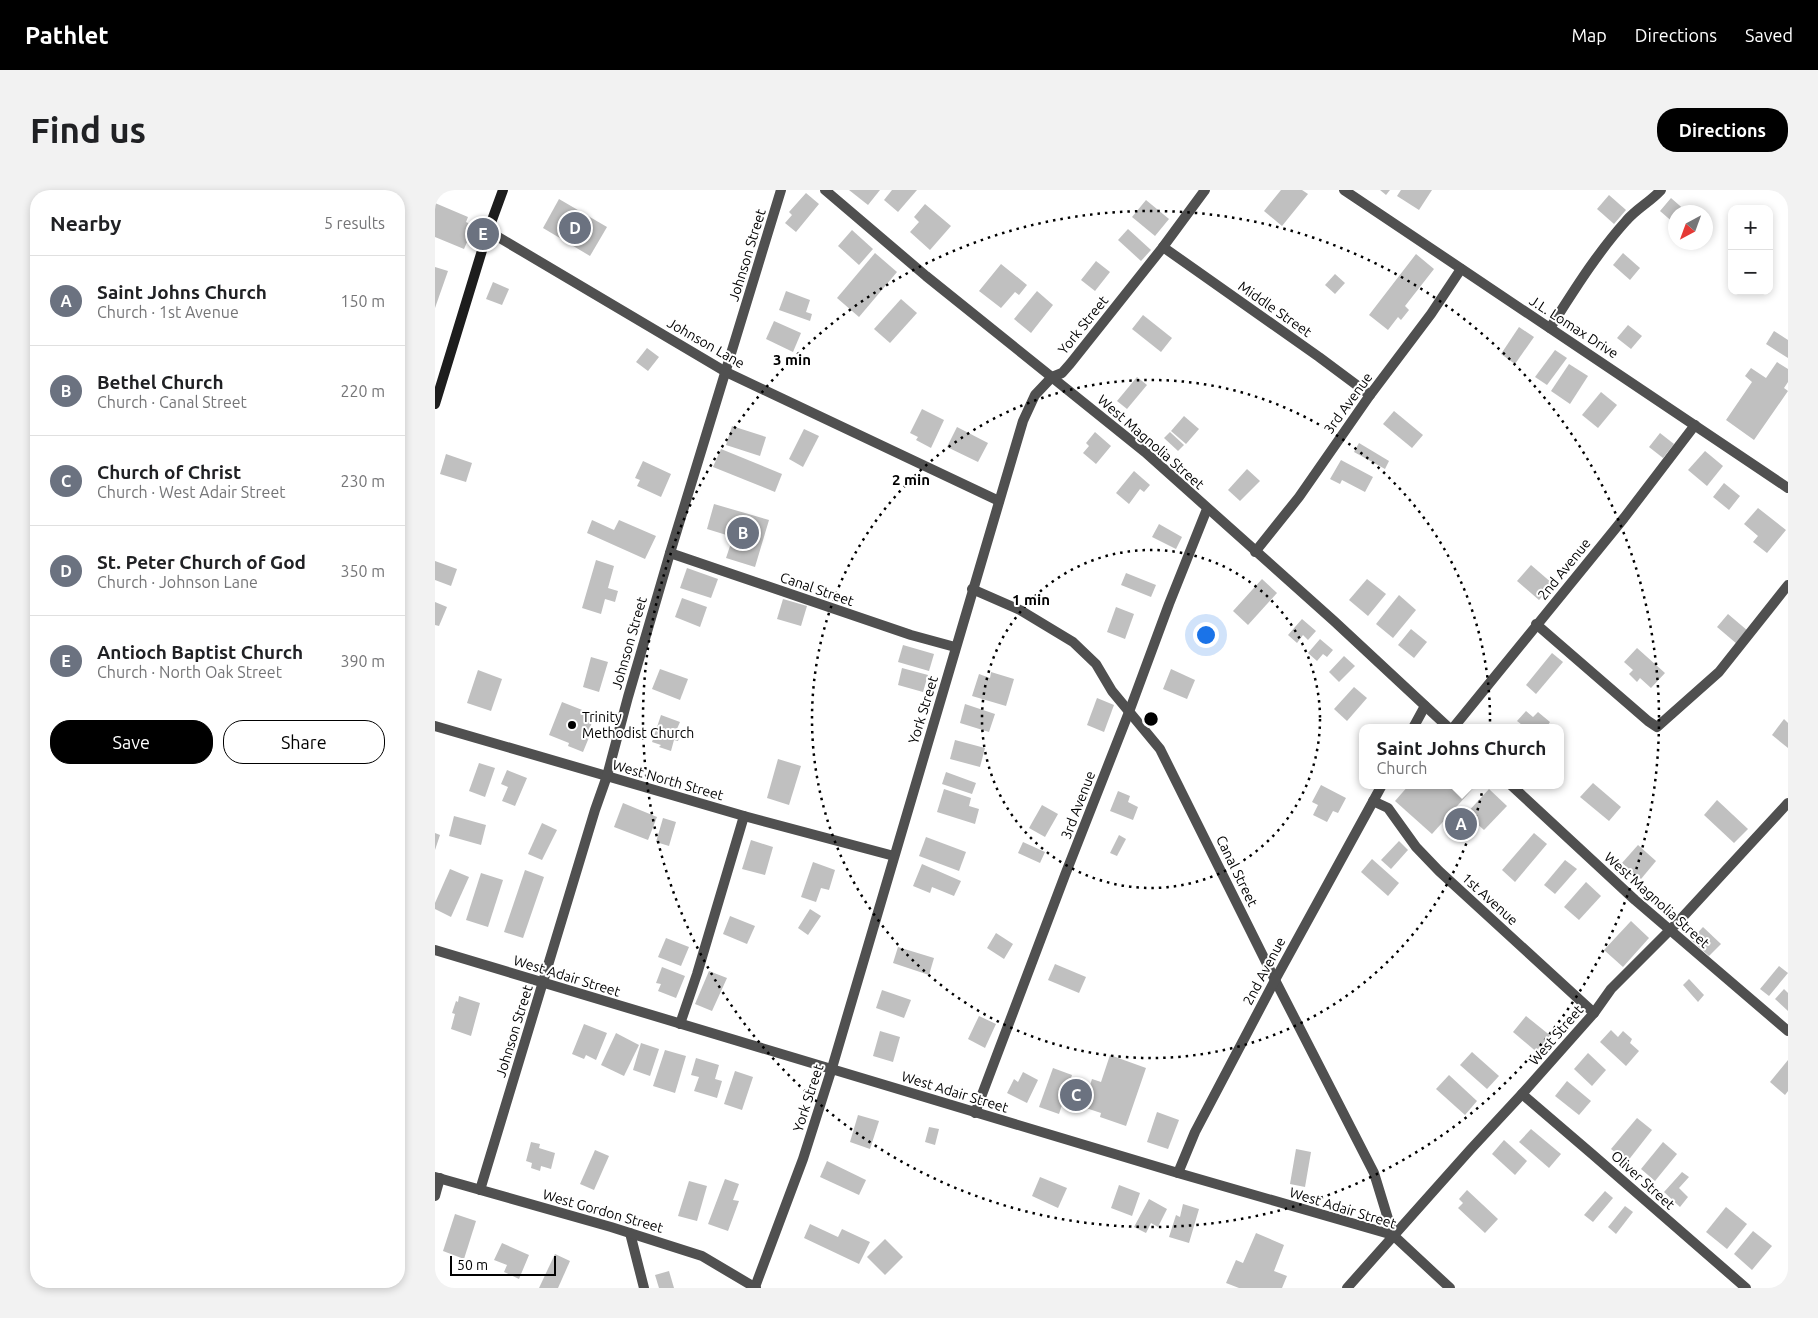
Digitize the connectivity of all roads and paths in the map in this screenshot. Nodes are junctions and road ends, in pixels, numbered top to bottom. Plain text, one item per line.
1 (503, 190) edge
2 (781, 190) edge
3 (825, 190) edge
4 (1205, 190) edge
5 (1344, 190) edge
6 (1661, 190) edge
7 (489, 231) junction
8 (1163, 247) junction
9 (1461, 269) junction
10 (1550, 328) junction
11 (726, 372) junction
12 (1052, 377) junction
13 (1370, 395) junction
14 (435, 404) edge
15 (1695, 425) junction
16 (1788, 488) edge
17 (999, 501) junction
18 (1207, 509) junction
19 (1255, 552) junction
20 (670, 553) junction
21 (1788, 585) edge
22 (972, 589) junction
23 (1536, 624) junction
24 (955, 647) junction
25 (1425, 706) junction
26 (1129, 712) junction
27 (1415, 724) edge
28 (1445, 724) edge
29 (1456, 724) edge
30 (435, 726) edge
31 (607, 776) junction
32 (1380, 789) edge
33 (1515, 789) edge
34 (1373, 802) junction
35 (1788, 803) edge
36 (744, 816) junction
37 (893, 856) junction
38 (1671, 930) junction
39 (435, 950) edge
40 (1275, 980) junction
41 (543, 982) junction
42 (1594, 1013) junction
43 (681, 1024) junction
44 (1788, 1031) edge
45 (832, 1068) junction
46 (1522, 1094) junction
47 (975, 1112) junction
48 (1178, 1173) junction
49 (438, 1178) edge
50 (480, 1190) junction
51 (435, 1196) edge
52 (631, 1233) junction
53 (1393, 1235) junction
54 (755, 1287) edge
55 (644, 1288) edge
56 (1347, 1288) edge
57 (1450, 1288) edge
58 (1746, 1288) edge

1 - 7 main road
2 - 11 street, Johnson Street
3 - 12 street, West Magnolia Street
4 - 8 street, York Street
5 - 9 street, J.L. Lomax Drive
6 - 10 street
7 - 11 street, Johnson Lane
7 - 14 main road
8 - 12 street, York Street
8 - 13 street, Middle Street
9 - 10 street, J.L. Lomax Drive
9 - 13 street, 3rd Avenue
10 - 15 street, J.L. Lomax Drive
11 - 17 street, Johnson Lane
11 - 20 street, Johnson Street
12 - 17 street, York Street
12 - 18 street, West Magnolia Street
13 - 19 street, 3rd Avenue
15 - 16 street, J.L. Lomax Drive
15 - 23 street, 2nd Avenue
17 - 22 street, York Street
18 - 19 street, West Magnolia Street
18 - 26 street, 3rd Avenue
19 - 25 street, West Magnolia Street
20 - 24 street, Canal Street
20 - 31 street, Johnson Street
21 - 23 street
22 - 24 street, York Street
22 - 26 street, Canal Street
23 - 29 street, 2nd Avenue
24 - 37 street, York Street
25 - 27 street
25 - 28 street, West Magnolia Street
26 - 40 street, Canal Street
26 - 47 street, 3rd Avenue
30 - 31 street, West North Street
31 - 36 street, West North Street
31 - 41 street, Johnson Street
32 - 34 street, 2nd Avenue
33 - 38 street, West Magnolia Street
34 - 40 street, 2nd Avenue
34 - 42 street, 1st Avenue
35 - 38 street, West Street
36 - 37 street, West North Street
36 - 43 street
37 - 45 street, York Street
38 - 42 street, West Street
38 - 44 street, West Magnolia Street
39 - 41 street, West Adair Street
40 - 48 street, 2nd Avenue
40 - 53 street, Canal Street
41 - 43 street, West Adair Street
41 - 50 street, Johnson Street
42 - 46 street, West Street
43 - 45 street, West Adair Street
45 - 47 street, West Adair Street
45 - 54 street, York Street
46 - 53 street, West Street
46 - 58 street, Oliver Street
47 - 48 street, West Adair Street
48 - 53 street, West Adair Street
49 - 50 street, West Gordon Street
49 - 51 street
50 - 52 street, West Gordon Street
52 - 54 street, West Gordon Street
52 - 55 street
53 - 56 street, West Street
53 - 57 street, West Adair Street

